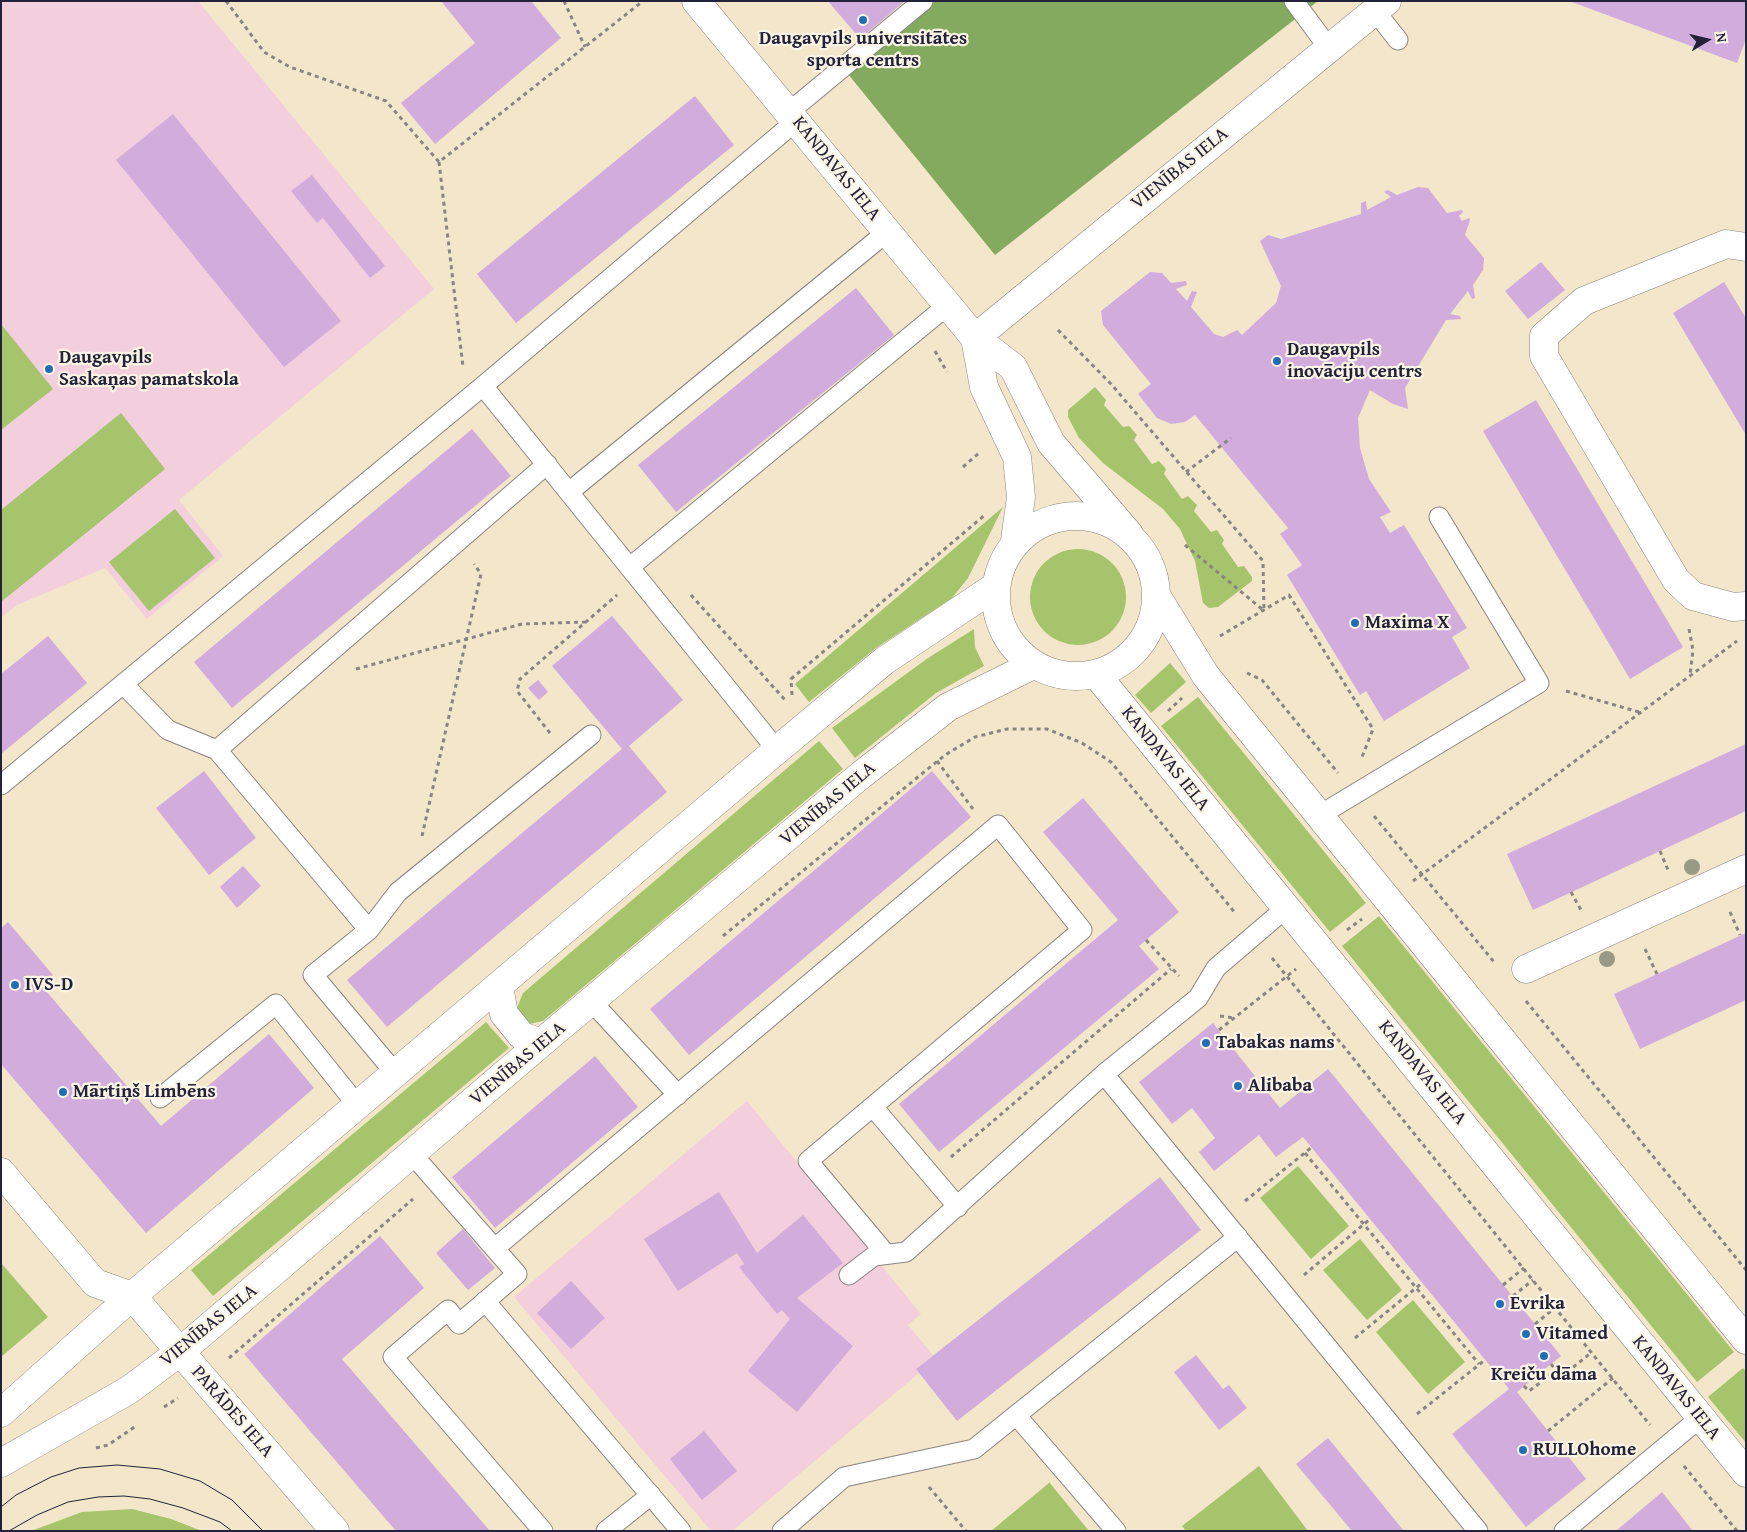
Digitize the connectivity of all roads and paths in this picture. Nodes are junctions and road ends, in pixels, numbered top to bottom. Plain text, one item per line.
1 (226, 1) edge
2 (564, 1) edge
3 (643, 1) edge
4 (696, 1) edge
5 (923, 1) edge
6 (1294, 1) edge
7 (1381, 6) edge
8 (1398, 40) dead end
9 (585, 47) junction
10 (1328, 47) junction
11 (793, 117) junction
12 (439, 162) junction
13 (887, 232) junction
14 (1746, 247) edge
15 (948, 305) junction
16 (921, 327) junction
17 (1058, 330) dead end
18 (975, 338) junction
19 (950, 378) dead end
20 (483, 386) junction
21 (467, 398) junction
22 (1231, 438) dead end
23 (982, 451) dead end
24 (547, 464) junction
25 (963, 467) dead end
26 (1186, 472) junction
27 (569, 492) junction
28 (987, 513) dead end
29 (1439, 517) dead end
30 (1129, 534) junction
31 (1015, 541) junction
32 (457, 542) junction
33 (1185, 545) dead end
34 (634, 572) junction
35 (996, 586) junction
36 (689, 593) dead end
37 (1156, 595) junction
38 (1746, 606) edge
39 (1264, 610) junction
40 (586, 622) junction
41 (1689, 624) dead end
42 (468, 638) junction
43 (1738, 640) dead end
44 (1212, 641) dead end
45 (1033, 665) junction
46 (308, 671) junction
47 (1096, 674) junction
48 (1690, 676) junction
49 (123, 684) junction
50 (1578, 694) dead end
51 (1185, 696) dead end
52 (785, 701) junction
53 (1640, 713) junction
54 (1164, 715) dead end
55 (756, 723) junction
56 (591, 735) dead end
57 (217, 750) junction
58 (777, 750) junction
59 (566, 755) junction
60 (937, 761) junction
61 (1360, 762) dead end
62 (1, 785) edge
63 (1320, 815) junction
64 (990, 831) junction
65 (1746, 869) edge
66 (412, 882) junction
67 (1387, 899) junction
68 (1286, 908) junction
69 (369, 930) junction
70 (1254, 936) junction
71 (719, 940) dead end
72 (1146, 940) dead end
73 (1322, 950) junction
74 (1171, 969) junction
75 (1526, 969) dead end
76 (1287, 977) junction
77 (500, 987) junction
78 (1198, 998) junction
79 (592, 1002) junction
80 (1219, 1030) dead end
81 (541, 1043) junction
82 (396, 1074) junction
83 (1104, 1074) junction
84 (678, 1095) junction
85 (160, 1098) dead end
86 (358, 1106) junction
87 (873, 1108) junction
88 (1312, 1147) dead end
89 (1305, 1152) junction
90 (412, 1154) junction
91 (1, 1172) edge
92 (931, 1174) junction
93 (435, 1180) junction
94 (958, 1207) junction
95 (1223, 1218) junction
96 (1370, 1219) dead end
97 (1364, 1224) junction
98 (1238, 1236) junction
99 (495, 1248) junction
100 (886, 1254) junction
101 (1524, 1268) junction
102 (849, 1276) dead end
103 (1533, 1280) junction
104 (1422, 1283) dead end
105 (1504, 1285) dead end
106 (1416, 1288) junction
107 (1283, 1292) junction
108 (132, 1296) junction
109 (1513, 1296) dead end
110 (485, 1301) junction
111 (1556, 1307) junction
112 (1535, 1324) dead end
113 (1746, 1340) edge
114 (181, 1351) junction
115 (1592, 1352) junction
116 (1334, 1355) junction
117 (1485, 1360) dead end
118 (224, 1362) dead end
119 (1479, 1364) junction
120 (1551, 1364) dead end
121 (1556, 1371) junction
122 (1613, 1378) junction
123 (1524, 1386) dead end
124 (1, 1412) edge
125 (1016, 1415) junction
126 (1700, 1418) junction
127 (1548, 1430) dead end
128 (1397, 1431) junction
129 (1667, 1445) junction
130 (1, 1463) edge
131 (909, 1463) junction
132 (1746, 1473) edge
133 (651, 1495) junction
134 (335, 1531) edge
135 (543, 1531) edge
136 (606, 1531) edge
137 (681, 1531) edge
138 (782, 1531) edge
139 (966, 1531) edge
140 (1116, 1531) edge
141 (1478, 1531) edge
142 (1564, 1531) edge
143 (1737, 1531) edge

1 - 12 path
2 - 9 path
3 - 9 path
4 - 11 street, KANDAVAS IELA
5 - 11 lane
6 - 10 lane
7 - 8 lane
7 - 10 street, VIENĪBAS IELA
9 - 12 path
10 - 18 street, VIENĪBAS IELA
11 - 13 street, KANDAVAS IELA
11 - 20 lane
12 - 21 path
13 - 15 street, KANDAVAS IELA
13 - 27 lane
14 - 38 street
15 - 16 lane
15 - 18 street, KANDAVAS IELA
16 - 19 path
16 - 34 lane
17 - 26 path
18 - 30 street, KANDAVAS IELA
18 - 31 street, KANDAVAS IELA
20 - 21 lane
20 - 24 lane
21 - 49 lane
22 - 26 path
23 - 25 path
24 - 27 lane
24 - 32 lane
26 - 39 path
27 - 34 lane
28 - 52 path
29 - 63 lane
30 - 31 street, KANDAVAS IELA
30 - 37 street, KANDAVAS IELA
31 - 35 street, KANDAVAS IELA
32 - 42 path
32 - 46 lane
33 - 39 path
34 - 40 path
34 - 55 lane
35 - 45 street, KANDAVAS IELA
35 - 58 street
36 - 52 path
37 - 47 street, KANDAVAS IELA
37 - 63 street, KANDAVAS IELA
39 - 44 path
39 - 61 path
40 - 42 path
40 - 59 path
41 - 48 path
42 - 46 path
42 - 66 path
43 - 48 path
45 - 47 street, KANDAVAS IELA
45 - 79 street, VIENĪBAS IELA
46 - 57 lane
47 - 68 street, KANDAVAS IELA
48 - 53 path
49 - 57 lane
49 - 62 lane
50 - 53 path
51 - 54 path
52 - 55 path
53 - 67 path
55 - 58 lane
56 - 59 lane
57 - 69 lane
58 - 77 street
59 - 66 lane
60 - 64 path
60 - 70 path
60 - 71 path
63 - 67 street, KANDAVAS IELA
64 - 84 lane
64 - 87 lane
65 - 75 street
66 - 69 lane
67 - 73 path
67 - 113 street, KANDAVAS IELA
68 - 70 lane
68 - 73 street, KANDAVAS IELA
69 - 82 lane
70 - 76 path
70 - 78 lane
72 - 74 path
73 - 76 path
73 - 126 street, KANDAVAS IELA
74 - 78 path
74 - 92 path
76 - 80 path
76 - 101 path
77 - 81 street
77 - 82 street
78 - 83 lane
79 - 81 street, VIENĪBAS IELA
79 - 84 lane
81 - 90 street, VIENĪBAS IELA
82 - 86 street
83 - 94 lane
83 - 95 lane
84 - 99 lane
85 - 86 lane
86 - 108 street
87 - 92 lane
87 - 100 lane
88 - 89 path
89 - 95 path
89 - 97 path
90 - 93 lane
90 - 114 street, VIENĪBAS IELA
91 - 108 street, PARĀDES IELA
92 - 94 lane
93 - 99 lane
93 - 118 path
94 - 100 lane
95 - 98 lane
96 - 97 path
97 - 106 path
97 - 107 path
98 - 107 lane
98 - 125 lane
99 - 110 lane
100 - 102 lane
101 - 103 path
101 - 105 path
103 - 109 path
103 - 111 path
104 - 106 path
106 - 116 path
106 - 119 path
107 - 116 lane
108 - 114 street, PARĀDES IELA
108 - 124 street
110 - 133 lane
110 - 135 lane
111 - 112 path
111 - 115 path
114 - 130 street, VIENĪBAS IELA
114 - 134 street, PARĀDES IELA
115 - 121 path
115 - 122 path
116 - 128 lane
117 - 119 path
119 - 128 path
120 - 121 path
121 - 123 path
122 - 127 path
122 - 129 path
125 - 131 lane
125 - 140 lane
126 - 129 lane
126 - 132 street, KANDAVAS IELA
128 - 141 lane
129 - 142 lane
129 - 143 path
131 - 138 lane
131 - 139 path
133 - 136 lane
133 - 137 lane

